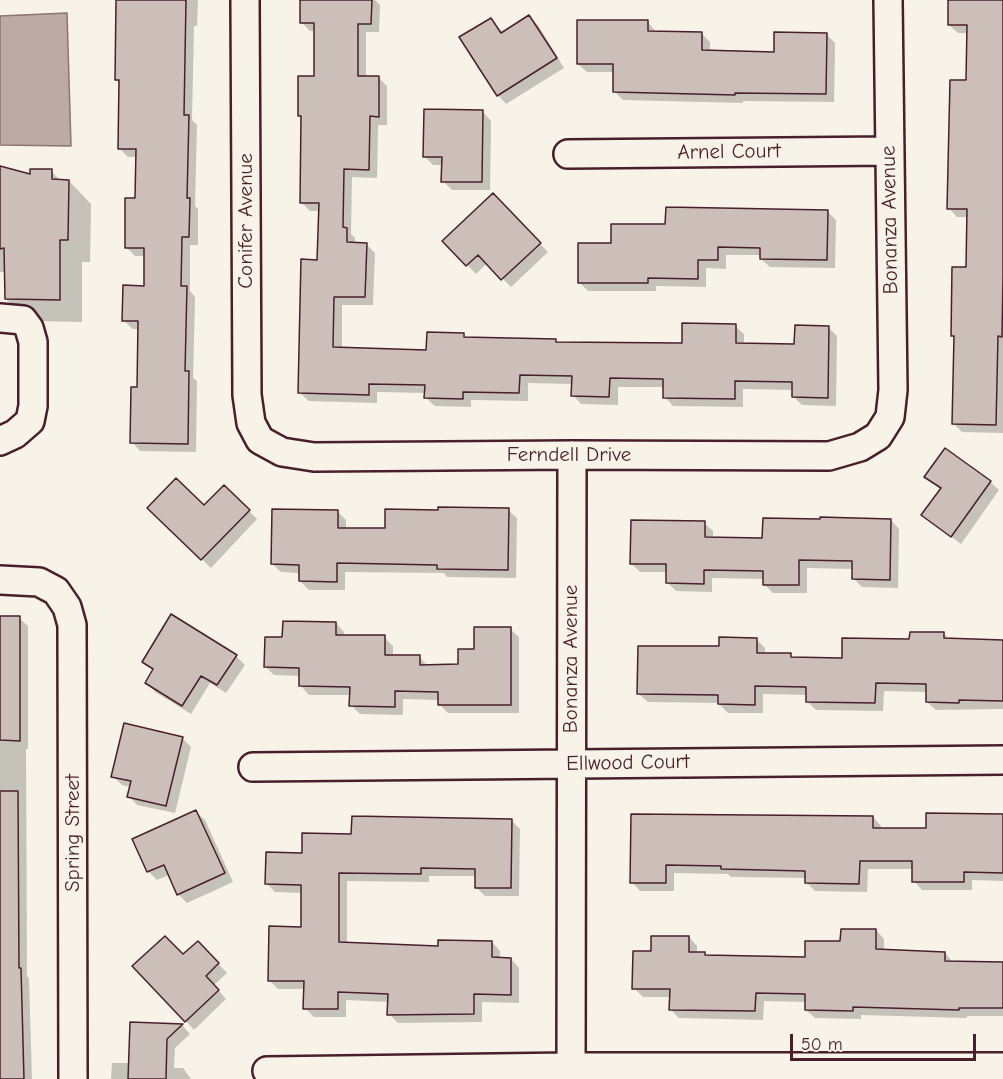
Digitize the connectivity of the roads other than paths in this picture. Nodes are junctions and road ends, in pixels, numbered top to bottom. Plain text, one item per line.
1 (245, 0) edge
2 (888, 0) edge
3 (889, 151) junction
4 (568, 154) dead end
5 (0, 318) edge
6 (878, 436) joint
7 (260, 440) joint
8 (0, 441) edge
9 (572, 455) junction
10 (0, 580) edge
11 (1003, 760) edge
12 (571, 764) junction
13 (253, 767) dead end
14 (1003, 1067) edge
15 (267, 1071) dead end
16 (571, 1073) edge
17 (73, 1079) edge

1 - 7 street, Conifer Avenue
2 - 3 street, Bonanza Avenue
3 - 4 street, Arnel Court
3 - 6 street, Bonanza Avenue
5 - 8 street
6 - 9 street, Ferndell Drive
7 - 9 street, Ferndell Drive
9 - 12 street, Bonanza Avenue
10 - 17 street, Spring Street
11 - 12 street, Ellwood Court
12 - 13 street, Ellwood Court
12 - 16 street, Bonanza Avenue
14 - 16 street
15 - 16 street

